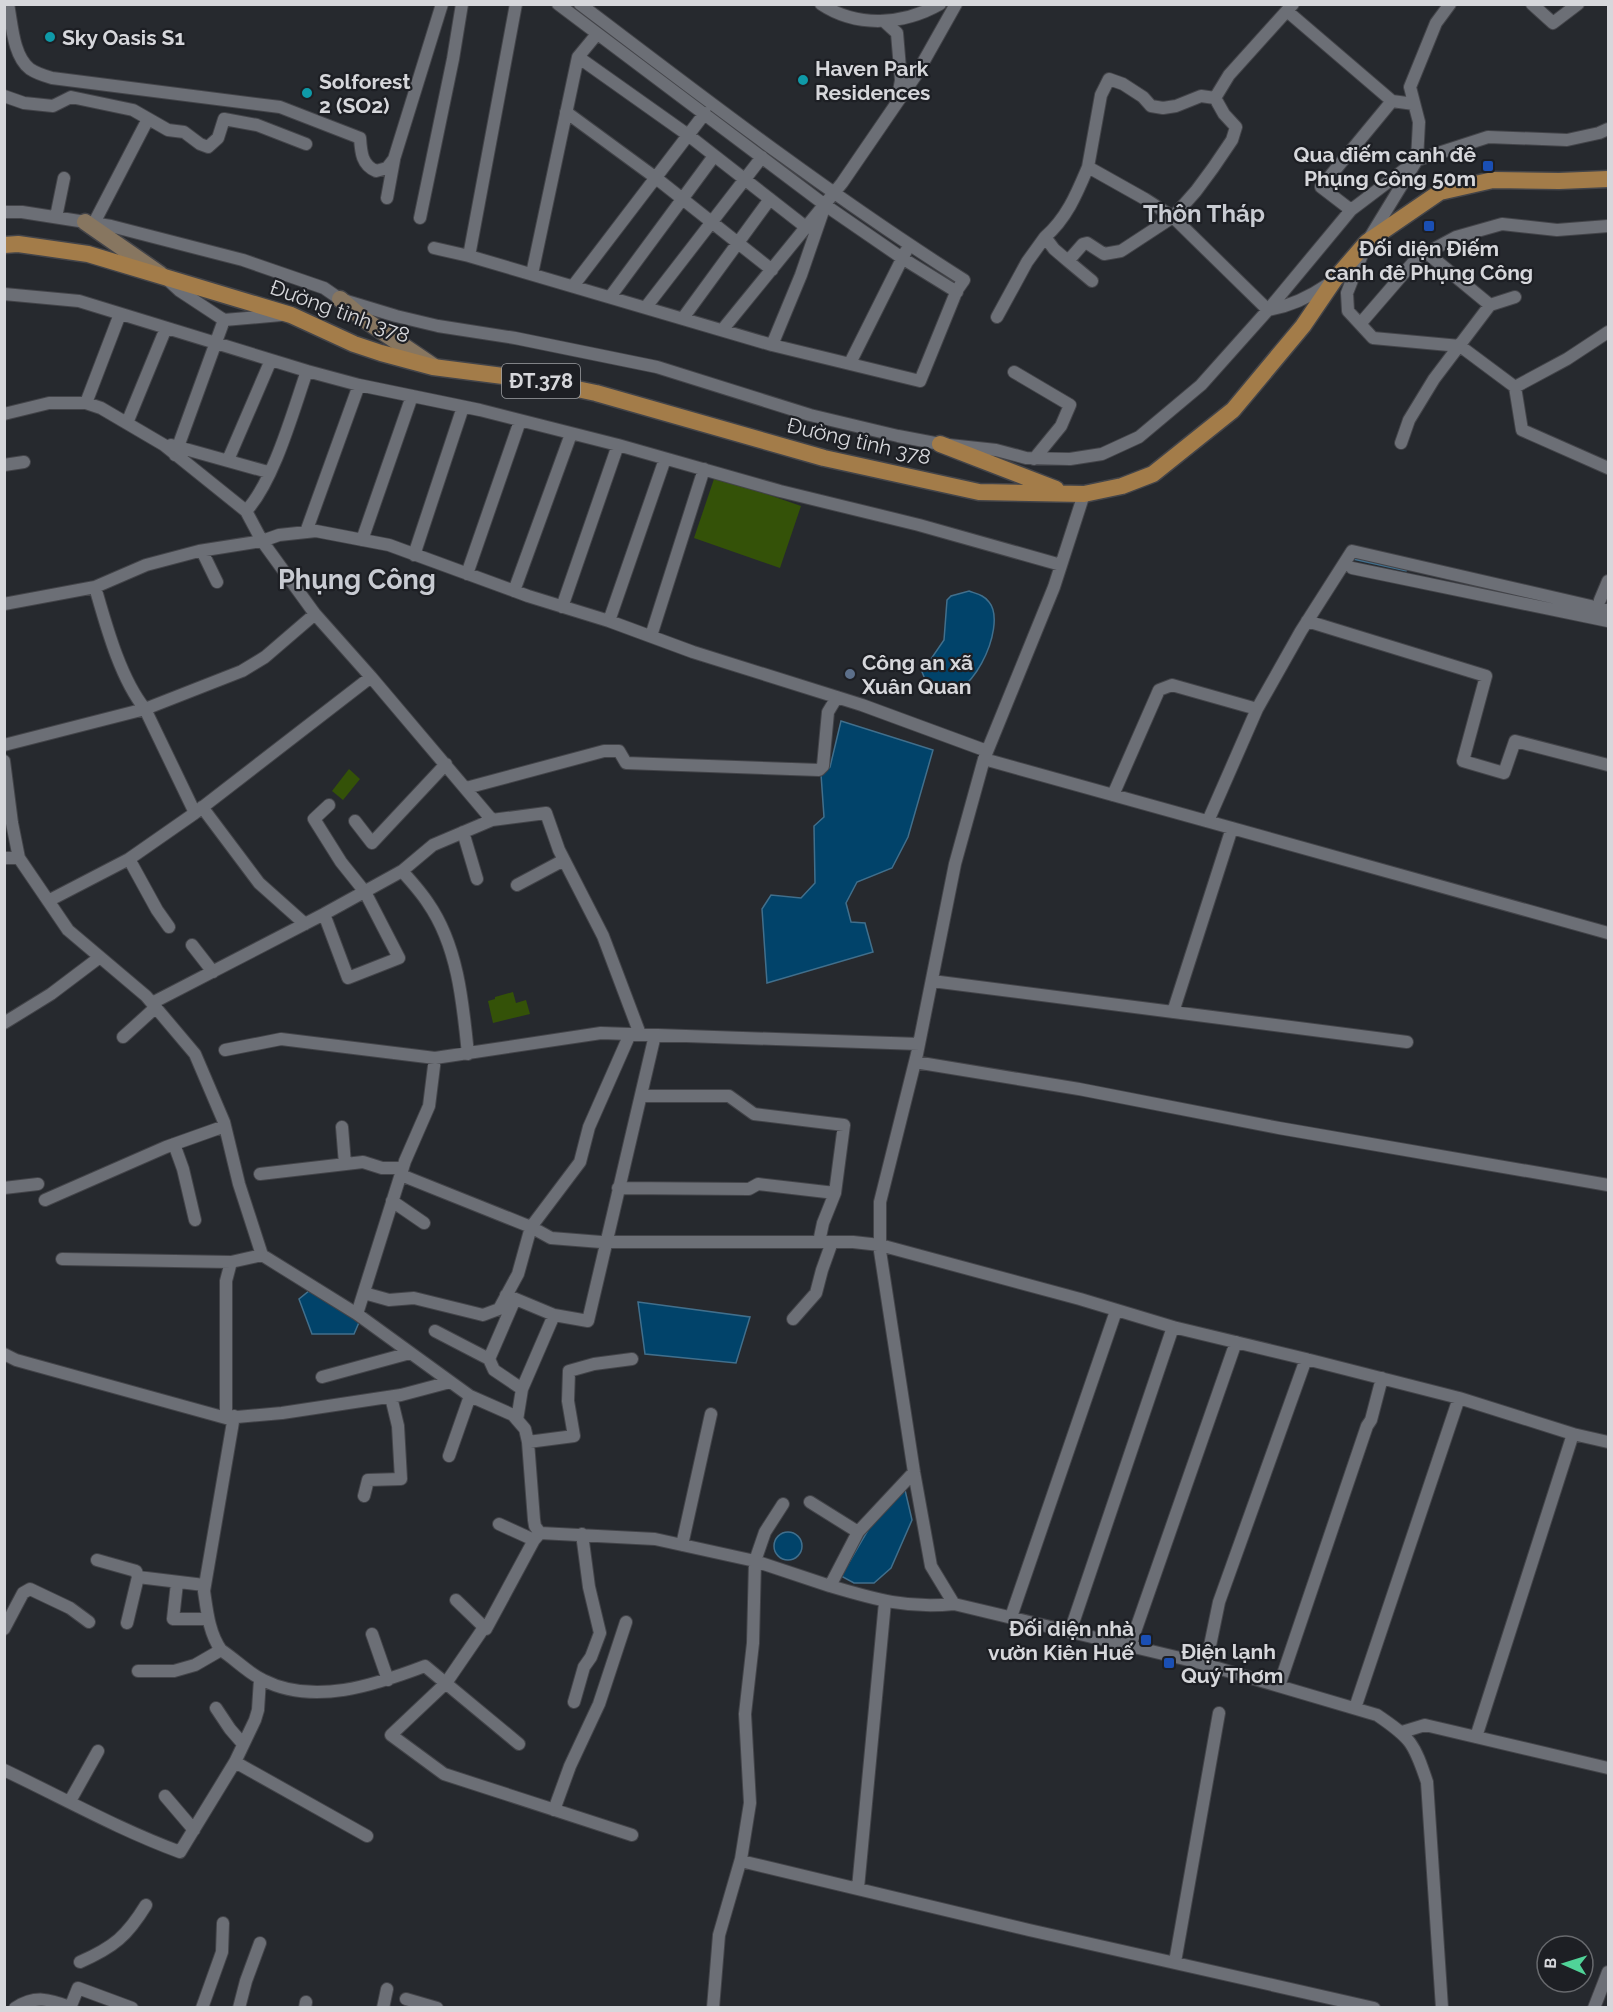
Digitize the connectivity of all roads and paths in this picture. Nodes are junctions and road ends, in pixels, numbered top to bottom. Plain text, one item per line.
1 (8, 4) edge
2 (442, 4) edge
3 (462, 4) edge
4 (516, 4) edge
5 (558, 4) edge
6 (580, 4) edge
7 (821, 4) edge
8 (940, 4) edge
9 (956, 4) edge
10 (1450, 4) edge
11 (1532, 4) edge
12 (1578, 4) edge
13 (1290, 8) edge
14 (885, 22) junction
15 (597, 34) junction
16 (578, 57) junction
17 (4, 96) edge
18 (1215, 98) junction
19 (1392, 100) junction
20 (897, 101) junction
21 (1414, 104) junction
22 (566, 112) junction
23 (705, 113) junction
24 (148, 119) junction
25 (1608, 129) edge
26 (688, 135) junction
27 (306, 144) dead end
28 (714, 156) junction
29 (762, 157) junction
30 (394, 159) junction
31 (1417, 160) junction
32 (1088, 167) junction
33 (64, 178) dead end
34 (656, 178) junction
35 (745, 179) junction
36 (1608, 179) edge
37 (834, 193) junction
38 (387, 198) dead end
39 (682, 199) junction
40 (770, 199) junction
41 (825, 205) junction
42 (1351, 210) junction
43 (4, 212) edge
44 (56, 217) junction
45 (1173, 217) junction
46 (420, 219) dead end
47 (89, 222) junction
48 (712, 222) junction
49 (1608, 226) edge
50 (807, 228) junction
51 (1045, 237) junction
52 (1366, 242) junction
53 (737, 243) junction
54 (4, 245) edge
55 (909, 245) junction
56 (434, 248) dead end
57 (1427, 253) junction
58 (469, 256) junction
59 (902, 258) junction
60 (1068, 261) junction
61 (772, 270) junction
62 (532, 274) junction
63 (166, 278) junction
64 (1335, 279) junction
65 (1092, 281) dead end
66 (573, 286) junction
67 (957, 292) junction
68 (4, 294) edge
69 (610, 297) junction
70 (1515, 297) dead end
71 (340, 299) junction
72 (1490, 305) junction
73 (646, 307) junction
74 (1268, 310) junction
75 (120, 314) junction
76 (291, 315) junction
77 (997, 317) dead end
78 (683, 318) junction
79 (224, 320) junction
80 (1360, 324) junction
81 (166, 328) junction
82 (723, 329) junction
83 (1608, 332) edge
84 (218, 342) junction
85 (772, 345) junction
86 (1460, 346) junction
87 (271, 360) junction
88 (850, 363) junction
89 (433, 367) junction
90 (307, 371) junction
91 (1014, 372) dead end
92 (359, 385) junction
93 (1515, 387) junction
94 (412, 396) junction
95 (86, 403) junction
96 (463, 407) junction
97 (4, 414) edge
98 (520, 421) junction
99 (128, 423) junction
100 (571, 434) junction
101 (1401, 443) dead end
102 (940, 444) junction
103 (618, 445) junction
104 (177, 450) junction
105 (664, 459) junction
106 (1034, 459) junction
107 (228, 460) junction
108 (24, 462) dead end
109 (4, 465) edge
110 (1608, 468) edge
111 (705, 469) junction
112 (268, 472) junction
113 (1067, 493) junction
114 (1084, 494) junction
115 (246, 511) junction
116 (306, 532) junction
117 (362, 540) junction
118 (262, 541) junction
119 (202, 550) junction
120 (414, 555) junction
121 (1061, 565) junction
122 (1353, 568) dead end
123 (467, 574) junction
124 (1608, 580) edge
125 (217, 582) dead end
126 (95, 587) junction
127 (514, 591) junction
128 (4, 604) edge
129 (1604, 605) edge
130 (562, 607) junction
131 (315, 614) junction
132 (609, 621) junction
133 (1307, 621) junction
134 (1608, 621) edge
135 (651, 636) junction
136 (371, 677) junction
137 (837, 697) junction
138 (1257, 708) junction
139 (145, 709) junction
140 (4, 745) edge
141 (985, 755) junction
142 (4, 761) edge
143 (446, 764) junction
144 (1608, 765) edge
145 (466, 788) junction
146 (1113, 795) junction
147 (329, 805) dead end
148 (199, 810) junction
149 (492, 820) junction
150 (355, 821) dead end
151 (1208, 821) junction
152 (1232, 828) junction
153 (463, 832) junction
154 (4, 858) edge
155 (19, 858) junction
156 (129, 859) junction
157 (564, 860) junction
158 (402, 871) junction
159 (477, 879) dead end
160 (517, 885) dead end
161 (364, 892) junction
162 (48, 901) junction
163 (324, 914) junction
164 (305, 924) junction
165 (169, 927) dead end
166 (1608, 933) edge
167 (192, 945) dead end
168 (100, 957) junction
169 (213, 972) junction
170 (932, 981) junction
171 (154, 1005) junction
172 (1173, 1012) junction
173 (4, 1023) edge
174 (635, 1034) junction
175 (655, 1035) junction
176 (123, 1037) dead end
177 (1407, 1042) dead end
178 (919, 1044) junction
179 (225, 1050) dead end
180 (468, 1054) junction
181 (435, 1058) junction
182 (915, 1062) junction
183 (641, 1096) junction
184 (225, 1126) junction
185 (342, 1127) dead end
186 (174, 1144) junction
187 (345, 1164) junction
188 (402, 1172) junction
189 (260, 1174) dead end
190 (38, 1184) dead end
191 (1608, 1185) edge
192 (4, 1188) edge
193 (618, 1188) junction
194 (835, 1193) junction
195 (45, 1200) dead end
196 (392, 1201) junction
197 (195, 1220) dead end
198 (424, 1222) dead end
199 (531, 1227) junction
200 (606, 1242) junction
201 (825, 1242) junction
202 (880, 1245) junction
203 (262, 1255) junction
204 (62, 1260) dead end
205 (231, 1262) junction
206 (364, 1293) junction
207 (511, 1297) junction
208 (1116, 1311) junction
209 (357, 1314) junction
210 (554, 1315) junction
211 (794, 1319) dead end
212 (1173, 1327) junction
213 (435, 1331) dead end
214 (1236, 1342) junction
215 (410, 1353) junction
216 (4, 1354) edge
217 (489, 1359) junction
218 (632, 1359) dead end
219 (1306, 1359) junction
220 (322, 1377) dead end
221 (1382, 1378) junction
222 (450, 1382) junction
223 (522, 1389) junction
224 (470, 1396) junction
225 (391, 1397) junction
226 (1459, 1398) junction
227 (711, 1414) dead end
228 (230, 1417) junction
229 (517, 1420) junction
230 (1573, 1434) junction
231 (528, 1442) junction
232 (1608, 1442) edge
233 (449, 1456) dead end
234 (914, 1472) junction
235 (364, 1496) dead end
236 (810, 1502) dead end
237 (783, 1504) dead end
238 (499, 1524) dead end
239 (858, 1532) junction
240 (582, 1534) junction
241 (537, 1537) junction
242 (682, 1545) junction
243 (97, 1560) dead end
244 (755, 1561) junction
245 (138, 1577) junction
246 (177, 1583) junction
247 (204, 1585) junction
248 (830, 1586) junction
249 (456, 1600) dead end
250 (885, 1602) junction
251 (954, 1604) junction
252 (1011, 1617) junction
253 (208, 1620) junction
254 (88, 1622) dead end
255 (626, 1622) dead end
256 (127, 1623) dead end
257 (4, 1629) edge
258 (486, 1629) junction
259 (1070, 1632) junction
260 (372, 1634) dead end
261 (1130, 1646) junction
262 (221, 1650) junction
263 (1206, 1665) junction
264 (138, 1671) dead end
265 (260, 1679) junction
266 (388, 1680) junction
267 (446, 1683) junction
268 (1279, 1686) junction
269 (574, 1702) dead end
270 (216, 1708) dead end
271 (1355, 1708) junction
272 (1218, 1713) dead end
273 (1402, 1732) junction
274 (1476, 1737) junction
275 (243, 1744) junction
276 (519, 1744) dead end
277 (98, 1751) dead end
278 (235, 1762) junction
279 (1608, 1768) edge
280 (4, 1770) edge
281 (4, 1778) edge
282 (33, 1793) dead end
283 (165, 1796) dead end
284 (70, 1801) junction
285 (554, 1810) junction
286 (194, 1830) junction
287 (632, 1835) dead end
288 (367, 1836) dead end
289 (741, 1861) junction
290 (858, 1888) junction
291 (146, 1905) dead end
292 (223, 1923) dead end
293 (260, 1943) dead end
294 (80, 1962) dead end
295 (1175, 1962) junction
296 (1608, 1972) edge
297 (387, 1989) dead end
298 (406, 1999) dead end
299 (15, 2007) edge
300 (70, 2007) edge
301 (132, 2007) edge
302 (201, 2007) edge
303 (239, 2007) edge
304 (383, 2007) edge
305 (436, 2007) edge
306 (713, 2007) edge
307 (1374, 2007) edge
308 (1442, 2007) edge
309 (1594, 2007) edge

1 - 30 street
2 - 30 street
3 - 46 street
4 - 58 street
5 - 15 street
6 - 37 street
7 - 14 street
8 - 14 street
9 - 20 street
10 - 21 street
11 - 12 street
13 - 18 street
13 - 19 street
14 - 20 street
15 - 16 street
15 - 23 street
16 - 22 street
16 - 26 street
17 - 24 street
18 - 32 street
18 - 45 street
19 - 21 street
19 - 42 street
20 - 37 street
21 - 31 street
22 - 34 street
22 - 62 street
23 - 26 street
23 - 29 street
24 - 27 street
24 - 47 street
25 - 31 street
26 - 28 street
26 - 34 street
28 - 35 street
28 - 39 street
29 - 35 street
29 - 41 street
30 - 38 street
31 - 42 street
31 - 52 street
32 - 45 street
32 - 51 street
33 - 44 street
34 - 39 street
34 - 66 street
35 - 40 street
35 - 48 street
36 - 52 main road, Đường tỉnh 378 / ĐT.378
37 - 41 street
37 - 55 street
39 - 48 street
39 - 69 street
40 - 50 street
40 - 53 street
41 - 50 street
41 - 59 street
41 - 85 street
42 - 74 street
43 - 44 street
44 - 47 street
45 - 60 street
45 - 74 street
47 - 63 main road
47 - 71 street
48 - 53 street
48 - 73 street
49 - 57 street
50 - 61 street
51 - 60 street
51 - 77 street
52 - 64 main road, Đường tỉnh 378 / ĐT.378
52 - 80 street
53 - 61 street
53 - 78 street
54 - 63 main road, Đường tỉnh 378 / ĐT.378
55 - 59 street
55 - 67 street
56 - 58 street
57 - 72 street
57 - 80 street
58 - 62 street
59 - 67 street
59 - 88 street
60 - 65 street
61 - 82 street
62 - 66 street
63 - 76 main road, Đường tỉnh 378 / ĐT.378
63 - 79 street
64 - 74 street
64 - 114 main road, Đường tỉnh 378 / ĐT.378
66 - 69 street
67 - 88 street
68 - 75 street
69 - 73 street
70 - 72 street
71 - 89 main road
71 - 102 street
72 - 86 street
73 - 78 street
74 - 106 street
75 - 81 street
75 - 95 street
76 - 79 street
76 - 89 main road, Đường tỉnh 378 / ĐT.378
78 - 82 street
79 - 84 street
80 - 86 street
81 - 84 street
81 - 99 street
82 - 85 street
83 - 93 street
84 - 87 street
84 - 104 street
85 - 88 street
86 - 93 street
86 - 101 street
87 - 90 street
87 - 107 street
89 - 113 main road, Đường tỉnh 378 / ĐT.378
90 - 92 street
90 - 112 street
91 - 106 street
92 - 94 street
92 - 116 street
93 - 110 street
94 - 96 street
94 - 117 street
95 - 97 street
95 - 99 street
96 - 98 street
96 - 120 street
98 - 100 street
98 - 123 street
99 - 104 street
100 - 103 street
100 - 127 street
102 - 106 street
102 - 113 main road
103 - 105 street
103 - 130 street
104 - 107 street
104 - 115 street
105 - 111 street
105 - 132 street
107 - 112 street
108 - 109 street
111 - 121 street
111 - 135 street
112 - 115 street
113 - 114 main road, Đường tỉnh 378 / ĐT.378
114 - 121 street
115 - 118 street
116 - 117 street
116 - 118 street
117 - 120 street
118 - 119 street
118 - 131 street
119 - 125 street
119 - 126 street
120 - 123 street
121 - 141 street
122 - 134 street
123 - 127 street
124 - 129 street
126 - 128 street
126 - 139 street
127 - 130 street
129 - 133 street
130 - 132 street
131 - 136 street
131 - 139 street
132 - 135 street
133 - 138 street
133 - 144 street
135 - 137 street
136 - 143 street
136 - 148 street
137 - 141 street
137 - 145 street
138 - 146 street
138 - 151 street
139 - 140 street
139 - 148 street
141 - 146 street
141 - 170 street
142 - 155 street
143 - 145 street
143 - 150 street
145 - 149 street
146 - 151 street
147 - 161 street
148 - 156 street
148 - 164 street
149 - 153 street
149 - 157 street
151 - 152 street
152 - 166 street
152 - 172 street
153 - 158 street
153 - 159 street
154 - 155 street
155 - 162 street
156 - 162 street
156 - 165 street
157 - 160 street
157 - 174 street
158 - 161 street
158 - 180 street
161 - 163 street
161 - 163 street
162 - 168 street
163 - 164 street
164 - 169 street
167 - 169 street
168 - 171 street
168 - 173 street
169 - 171 street
170 - 172 street
170 - 178 street
171 - 176 street
171 - 184 street
172 - 177 street
174 - 175 street
174 - 180 street
174 - 199 street
175 - 178 street
175 - 183 street
178 - 182 street
179 - 181 street
180 - 181 street
181 - 188 street
182 - 191 street
182 - 202 street
183 - 193 street
183 - 194 street
184 - 186 street
184 - 203 street
185 - 187 street
186 - 195 street
186 - 197 street
187 - 188 street
187 - 189 street
188 - 196 street
188 - 199 street
190 - 192 street
193 - 194 street
193 - 200 street
194 - 201 street
196 - 198 street
196 - 206 street
199 - 200 street
199 - 207 street
200 - 201 street
200 - 210 street
201 - 202 street
201 - 211 street
202 - 208 street
202 - 234 street
203 - 205 street
203 - 209 street
204 - 205 street
205 - 228 street
206 - 207 street
206 - 209 street
207 - 210 street
207 - 217 street
208 - 212 street
208 - 252 street
209 - 215 street
210 - 223 street
212 - 214 street
212 - 259 street
213 - 217 street
214 - 219 street
214 - 261 street
215 - 220 street
215 - 222 street
216 - 228 street
217 - 223 street
218 - 231 street
219 - 221 street
219 - 263 street
221 - 226 street
221 - 268 street
222 - 224 street
222 - 225 street
223 - 229 street
224 - 229 street
224 - 233 street
225 - 228 street
225 - 235 street
226 - 230 street
226 - 271 street
227 - 242 street
228 - 247 street
229 - 231 street
230 - 232 street
230 - 274 street
231 - 241 street
234 - 239 street
234 - 251 street
236 - 239 street
237 - 244 street
238 - 241 street
239 - 248 street
240 - 241 street
240 - 242 street
240 - 269 street
241 - 258 street
242 - 244 street
243 - 245 street
244 - 248 street
244 - 289 street
245 - 246 street
245 - 256 street
246 - 247 street
246 - 253 street
247 - 253 street
248 - 250 street
249 - 258 street
250 - 251 street
250 - 290 street
251 - 252 street
252 - 259 street
253 - 262 street
254 - 257 street
255 - 285 street
258 - 267 street
259 - 261 street
260 - 266 street
261 - 263 street
262 - 264 street
262 - 265 street
263 - 268 street
265 - 266 street
265 - 275 street
266 - 267 street
267 - 276 street
267 - 285 street
268 - 271 street
270 - 275 street
271 - 273 street
272 - 295 street
273 - 274 street
273 - 308 street
274 - 279 street
275 - 278 street
277 - 284 street
278 - 286 street
278 - 288 street
280 - 284 street
281 - 282 street
283 - 286 street
284 - 286 street
285 - 287 street
289 - 290 street
289 - 306 street
290 - 295 street
291 - 294 street
292 - 302 street
293 - 303 street
295 - 307 street
296 - 309 street
297 - 304 street
298 - 305 street
299 - 300 street
300 - 301 street

